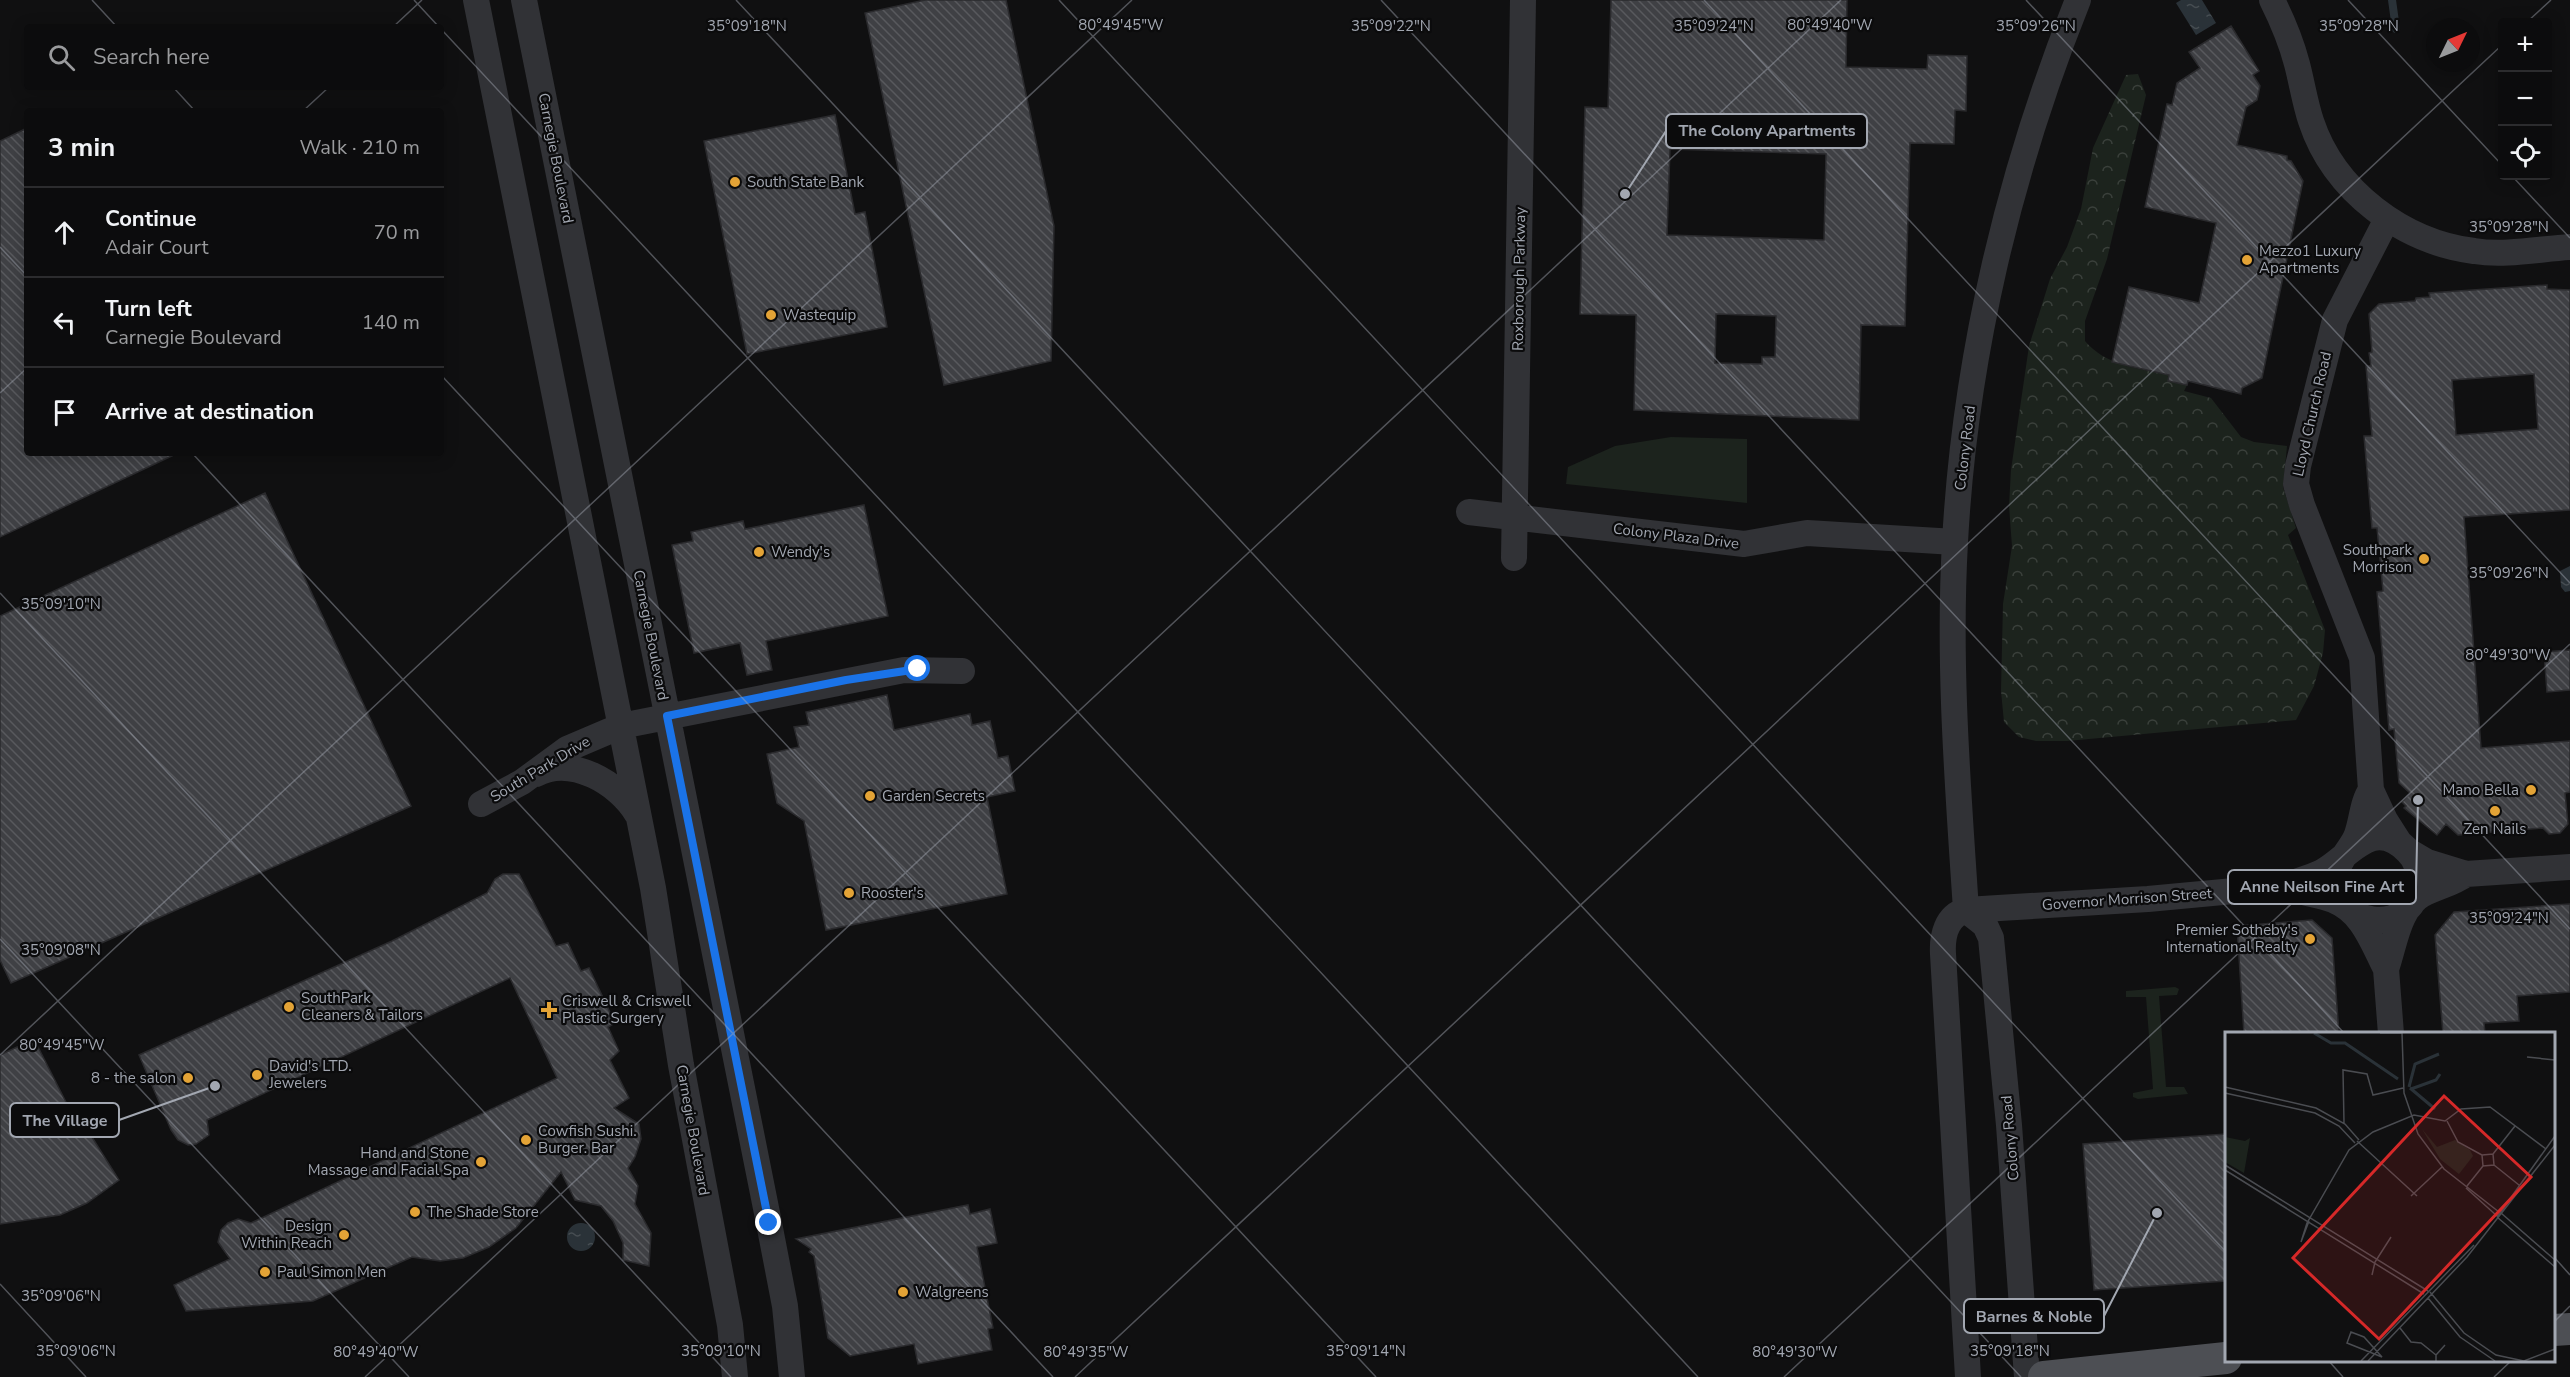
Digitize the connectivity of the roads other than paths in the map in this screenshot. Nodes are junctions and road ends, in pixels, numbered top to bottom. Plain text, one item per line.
1 (477, 0) edge
2 (524, 0) edge
3 (1523, 0) edge
4 (2078, 0) edge
5 (2272, 0) edge
6 (2387, 219) junction
7 (2570, 247) edge
8 (1468, 513) dead end
9 (1515, 516) junction
10 (1955, 542) junction
11 (1514, 558) dead end
12 (962, 671) dead end
13 (667, 716) junction
14 (621, 726) junction
15 (522, 782) junction
16 (2372, 790) junction
17 (482, 804) dead end
18 (639, 816) junction
19 (2404, 848) junction
20 (2347, 852) junction
21 (2570, 867) edge
22 (2466, 874) junction
23 (2288, 886) junction
24 (2412, 903) junction
25 (1966, 910) junction
26 (2352, 912) junction
27 (2386, 969) junction
28 (2391, 1032) edge
29 (2570, 1329) edge
30 (2555, 1330) edge
31 (2225, 1358) edge
32 (735, 1377) edge
33 (792, 1377) edge
34 (1968, 1377) edge
35 (2027, 1377) edge
36 (2044, 1377) edge

1 - 14 street, Carnegie Boulevard
2 - 13 street, Carnegie Boulevard
3 - 9 street, Roxborough Parkway
4 - 10 street, Colony Road
5 - 6 street
6 - 7 street
6 - 16 street, Lloyd Church Road
8 - 9 street, Colony Plaza Drive
9 - 10 street, Colony Plaza Drive
9 - 11 street, Roxborough Parkway
10 - 25 street, Colony Road
12 - 13 street, South Park Drive
13 - 14 street, South Park Drive
13 - 33 street, Carnegie Boulevard
14 - 15 street, South Park Drive
14 - 18 street, Carnegie Boulevard
15 - 17 street, South Park Drive
15 - 18 street
16 - 19 street, Lloyd Church Road
16 - 20 street, Lloyd Church Road
18 - 32 street, Carnegie Boulevard
19 - 20 street, Governor Morrison Street
19 - 22 street, Governor Morrison Street
19 - 24 street
20 - 23 street, Governor Morrison Street
20 - 26 street
21 - 22 street, Governor Morrison Street
22 - 24 street, Governor Morrison Street
23 - 25 street, Governor Morrison Street
23 - 26 street, Governor Morrison Street
24 - 26 street, Governor Morrison Street
24 - 27 street
25 - 34 street
25 - 35 street, Colony Road
26 - 27 street
27 - 28 street
29 - 30 main road
31 - 36 main road

